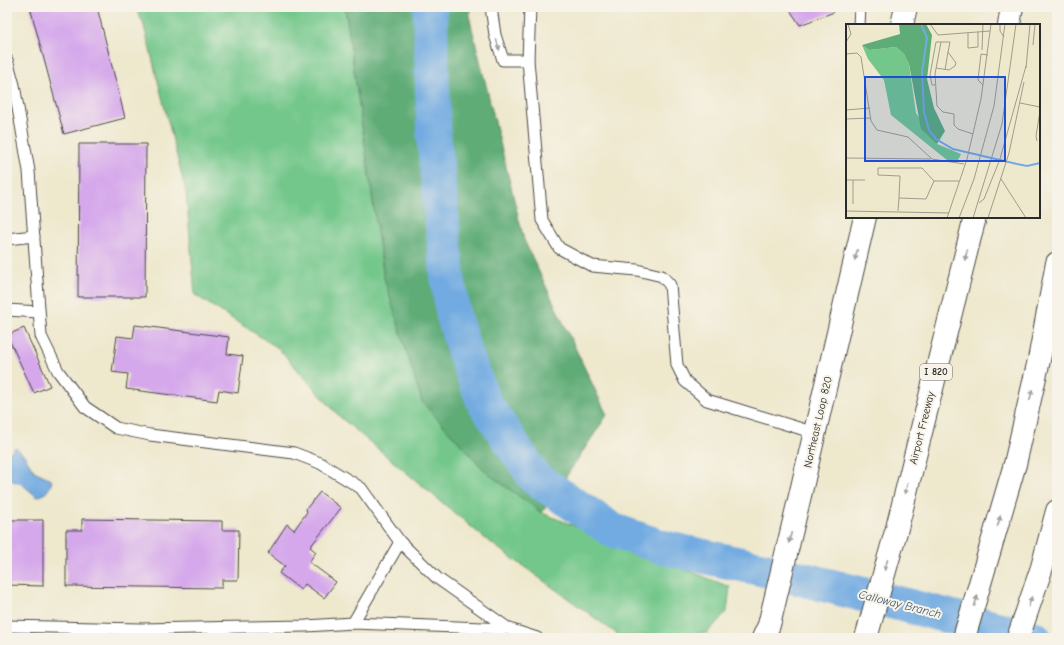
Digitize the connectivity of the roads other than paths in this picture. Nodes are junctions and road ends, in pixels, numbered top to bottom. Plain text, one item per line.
1 (491, 7) edge
2 (530, 7) edge
3 (860, 7) edge
4 (906, 7) edge
5 (1012, 7) edge
6 (859, 24) edge
7 (902, 24) edge
8 (1009, 24) edge
9 (7, 60) edge
10 (528, 60) junction
11 (864, 218) edge
12 (975, 218) edge
13 (34, 236) junction
14 (7, 238) edge
15 (1057, 263) edge
16 (7, 310) edge
17 (39, 312) junction
18 (815, 433) junction
19 (1057, 510) edge
20 (400, 542) junction
21 (353, 622) junction
22 (7, 626) edge
23 (509, 629) junction
24 (766, 632) edge
25 (537, 638) edge
26 (866, 638) edge
27 (964, 638) edge
28 (1018, 638) edge

1 -> 10 lane
2 - 10 lane
3 - 6 lane
4 - 7 main road
5 - 8 main road
9 - 13 lane
10 - 18 lane
11 -> 18 main road, Northeast Loop 820
12 -> 26 main road, Airport Freeway / I 820
13 - 14 lane
13 - 17 lane
27 -> 15 main road
16 - 17 lane
17 - 20 lane
18 -> 24 main road, Northeast Loop 820
28 -> 19 main road
20 - 21 lane
20 - 23 lane
21 - 22 lane
21 - 23 lane
23 - 25 lane

